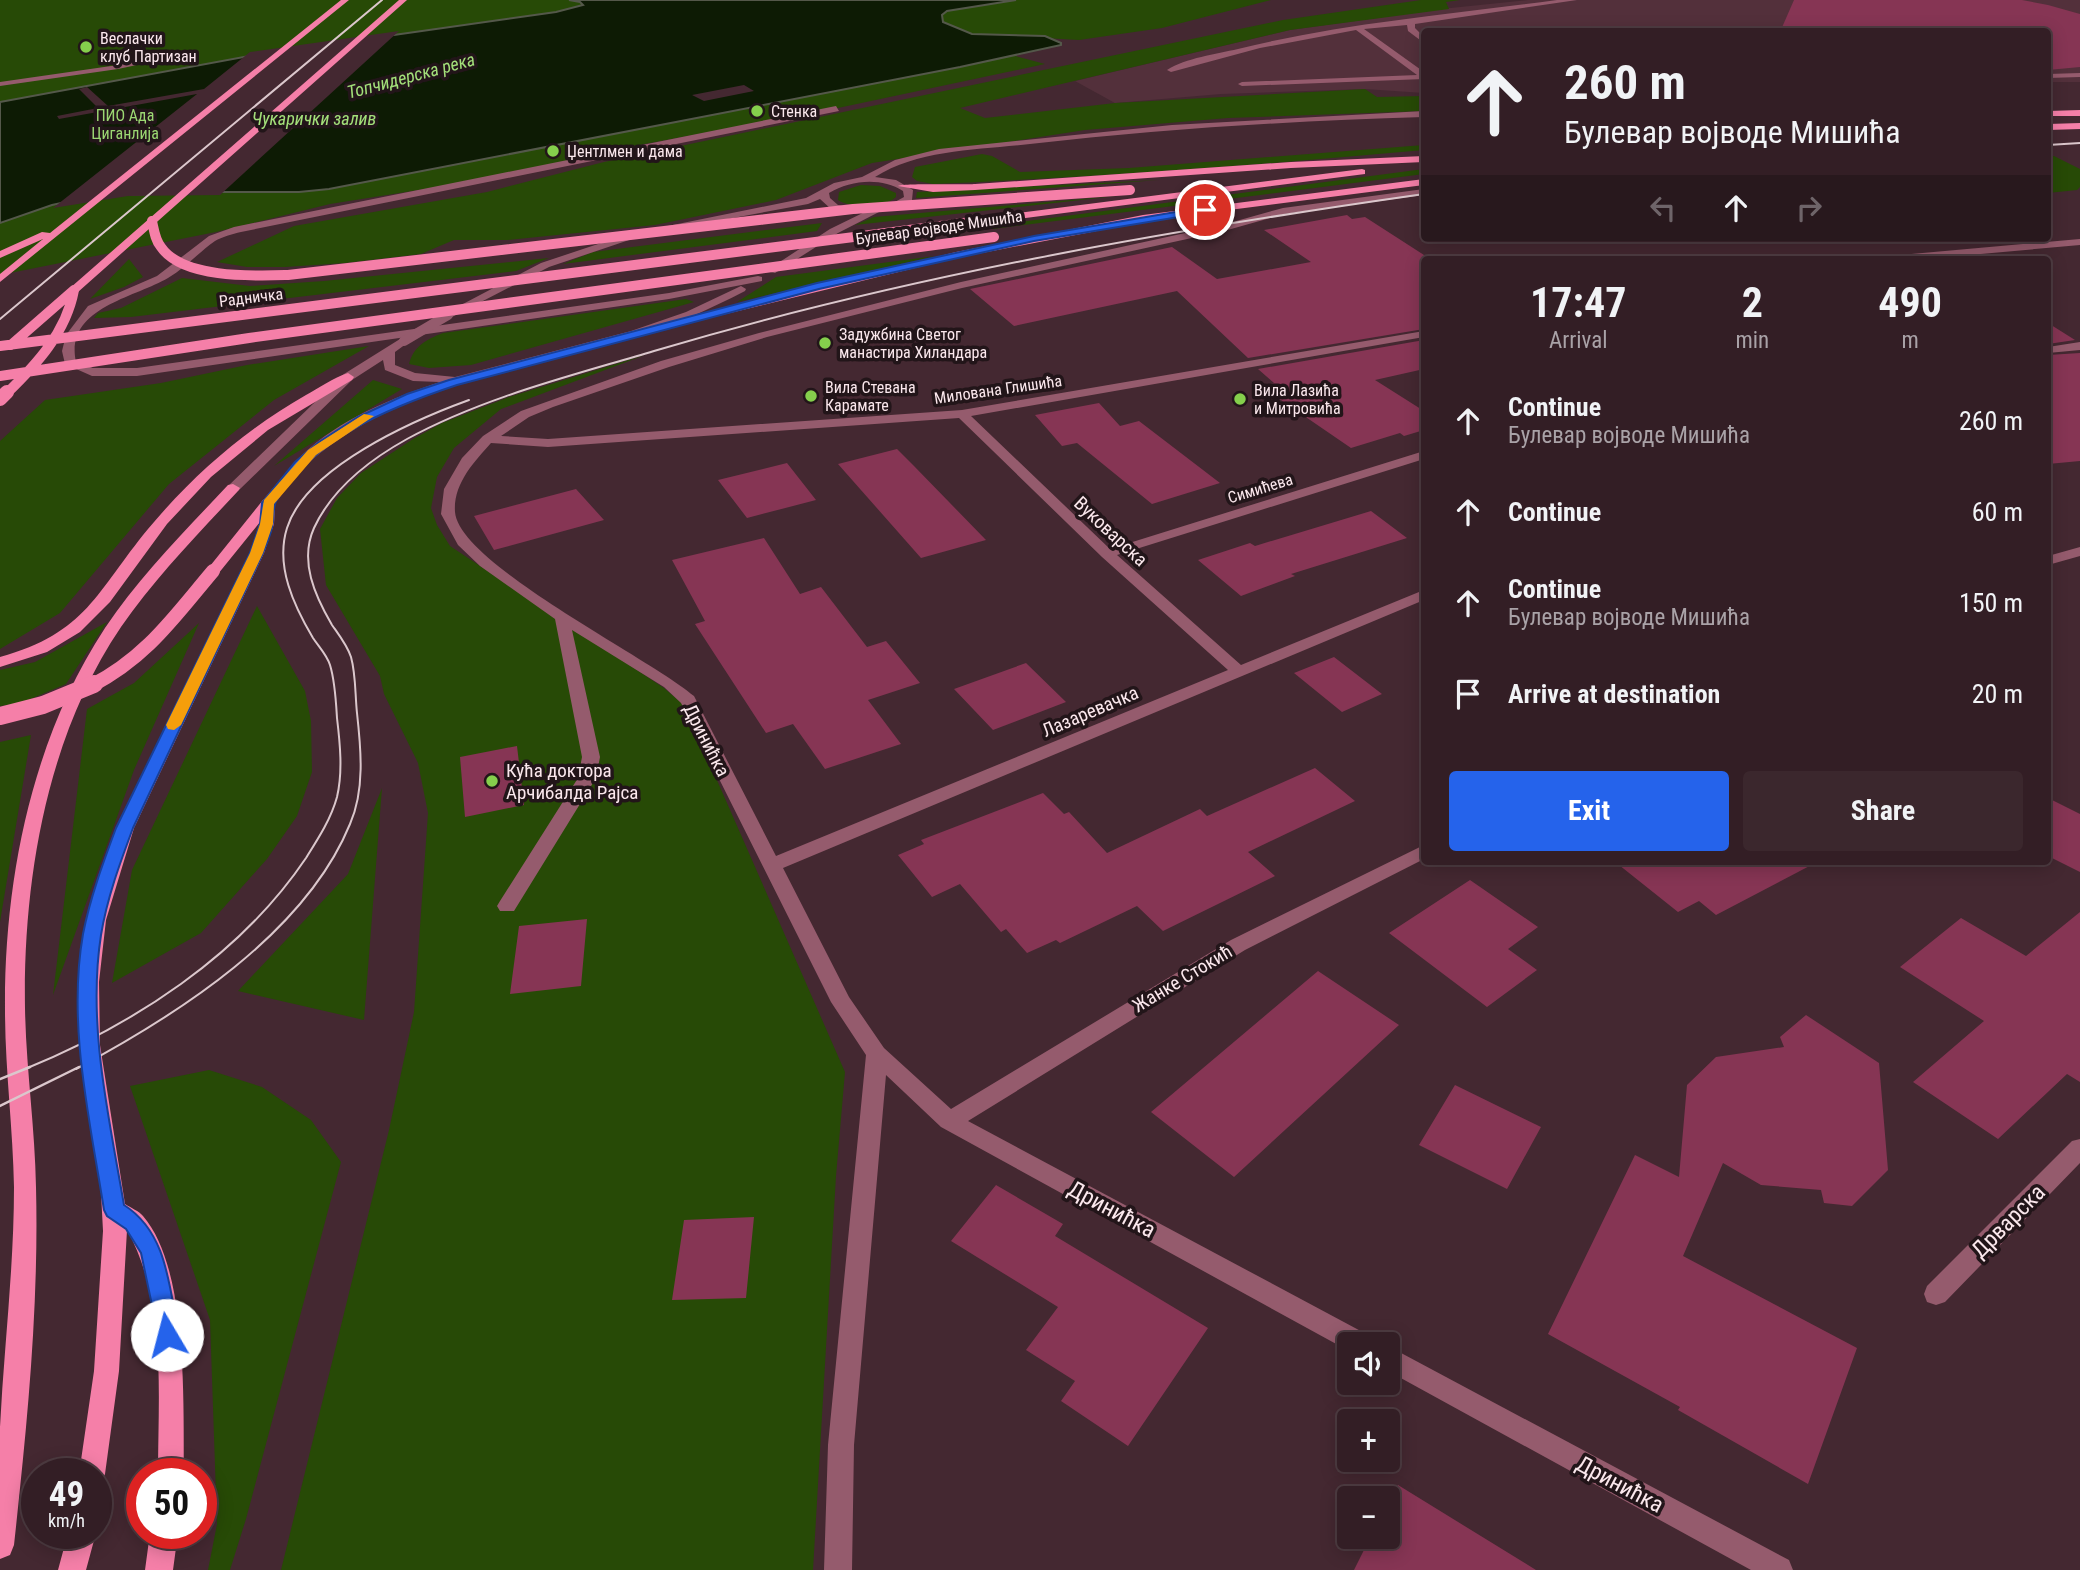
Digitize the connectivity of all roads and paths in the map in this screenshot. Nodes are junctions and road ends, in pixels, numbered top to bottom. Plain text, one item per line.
1 (345, 0) edge
2 (403, 0) edge
3 (1573, 0) edge
4 (1411, 22) junction
5 (1355, 26) junction
6 (1421, 38) edge
7 (162, 57) dead end
8 (34, 69) dead end
9 (1171, 70) dead end
10 (1421, 74) edge
11 (0, 75) edge
12 (2080, 75) edge
13 (1421, 76) edge
14 (2051, 76) edge
15 (0, 84) edge
16 (1242, 84) dead end
17 (836, 109) dead end
18 (2080, 113) edge
19 (1421, 114) edge
20 (2051, 114) edge
21 (2080, 126) edge
22 (2051, 127) edge
23 (1421, 161) edge
24 (1421, 161) edge
25 (900, 162) junction
26 (863, 180) junction
27 (890, 181) junction
28 (1421, 182) edge
29 (903, 186) junction
30 (1231, 189) junction
31 (1421, 192) edge
32 (825, 194) junction
33 (835, 207) junction
34 (875, 210) junction
35 (1155, 217) junction
36 (152, 221) junction
37 (69, 225) junction
38 (834, 230) junction
39 (2080, 242) edge
40 (0, 256) edge
41 (1923, 256) edge
42 (23, 261) junction
43 (0, 270) edge
44 (0, 279) edge
45 (758, 279) junction
46 (506, 281) joint
47 (74, 290) junction
48 (449, 313) junction
49 (660, 327) junction
50 (1421, 335) edge
51 (0, 346) edge
52 (2080, 346) edge
53 (2051, 350) edge
54 (389, 351) junction
55 (0, 355) edge
56 (0, 376) edge
57 (348, 377) junction
58 (465, 379) junction
59 (0, 399) edge
60 (962, 414) junction
61 (488, 439) junction
62 (1421, 456) edge
63 (233, 488) joint
64 (268, 503) junction
65 (2080, 551) edge
66 (1107, 554) junction
67 (2051, 560) edge
68 (1421, 596) edge
69 (562, 617) junction
70 (0, 662) edge
71 (1238, 671) junction
72 (0, 716) edge
73 (1421, 853) edge
74 (771, 866) junction
75 (507, 906) dead end
76 (877, 1054) junction
77 (949, 1121) junction
78 (2080, 1148) edge
79 (114, 1210) junction
80 (1936, 1294) dead end
81 (1339, 1332) edge
82 (1400, 1365) edge
83 (95, 1458) edge
84 (171, 1458) edge
85 (0, 1545) edge
86 (78, 1549) edge
87 (162, 1549) edge
88 (72, 1570) edge
89 (159, 1570) edge
90 (838, 1570) edge
91 (1779, 1570) edge

1 - 37 main road
2 - 36 main road
3 - 4 street
4 - 5 street
4 - 6 street
5 - 9 street
5 - 10 street
7 - 15 street
8 - 11 street
12 - 14 street
13 - 16 street
17 - 45 street
18 - 20 main road
19 - 25 street
21 - 22 main road
23 - 29 main road
24 - 30 main road, Булевар војводе Мишића
25 - 26 street
25 - 27 street
26 - 27 street
26 - 32 street, Булевар војводе Мишића
27 - 29 street
28 - 35 main road, Булевар војводе Мишића
29 - 34 street
30 - 36 main road, bridge
30 - 46 main road, Булевар војводе Мишића, bridge
31 - 61 street
32 - 33 street
32 - 48 street, Булевар војводе Мишића
33 - 34 street
33 - 38 street
34 - 38 street
35 - 48 main road, Булевар војводе Мишића, bridge
35 - 49 main road
36 - 47 main road
37 - 40 main road
37 - 42 main road
38 - 45 street
39 - 41 street
42 - 43 main road
42 - 44 main road
45 - 49 street
46 - 51 main road, Радничка, bridge
47 - 55 main road, bridge
47 - 59 main road, bridge
48 - 54 street, Булевар војводе Мишића, bridge
48 - 56 main road, bridge
49 - 58 street
50 - 60 street, Милована Глишића
52 - 53 street
54 - 57 street, Булевар војводе Мишића
54 - 58 street
57 - 63 street, Булевар војводе Мишића
57 - 70 main road
58 - 64 street
60 - 61 street, Милована Глишића
60 - 66 street, Вуковарска
61 - 69 street, Дринићка
62 - 66 street, Симићева
63 - 85 main road
64 - 72 main road, bridge
64 - 79 main road
65 - 67 street
66 - 71 street, Вуковарска
68 - 71 street, Лазаревачка
69 - 74 street, Дринићка
69 - 75 street
71 - 74 street, Лазаревачка
73 - 77 street, Жанке Стокић
74 - 76 street, Дринићка
76 - 77 street, Дринићка
76 - 90 street
77 - 81 street, Дринићка
78 - 80 street, Дрварска
79 - 83 main road
79 - 84 main road
82 - 91 street, Дринићка
86 - 88 main road
87 - 89 main road

